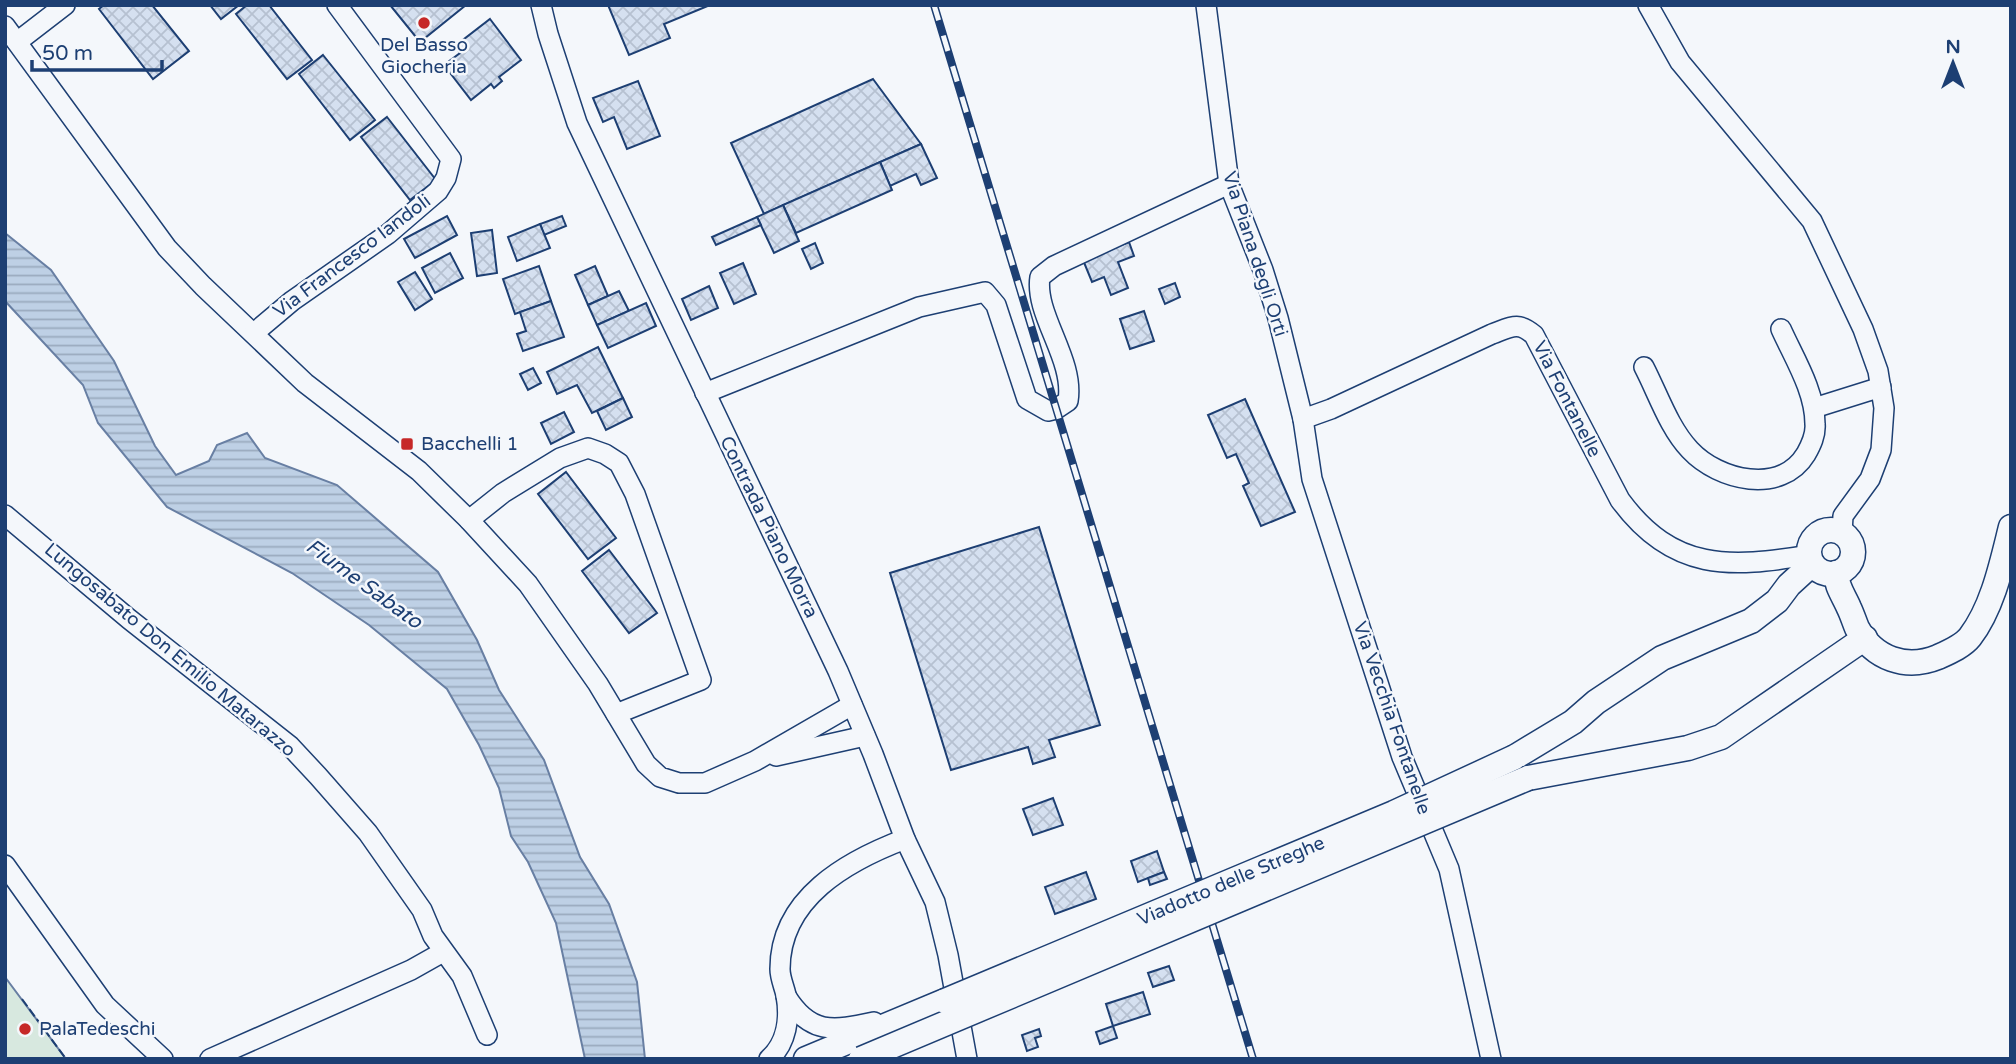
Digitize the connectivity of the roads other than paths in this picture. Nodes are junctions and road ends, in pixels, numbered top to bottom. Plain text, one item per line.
1 (65, 5) edge
2 (337, 5) edge
3 (541, 5) edge
4 (1206, 5) edge
5 (1648, 5) edge
6 (5, 26) edge
7 (18, 42) junction
8 (1229, 184) junction
9 (1782, 329) dead end
10 (254, 332) junction
11 (1644, 367) dead end
12 (1881, 387) junction
13 (705, 393) junction
14 (1814, 408) junction
15 (1303, 419) junction
16 (5, 515) edge
17 (469, 520) junction
18 (2011, 527) edge
19 (1842, 533) junction
20 (1811, 559) junction
21 (2007, 559) edge
22 (1836, 573) junction
23 (1865, 638) junction
24 (852, 705) junction
25 (616, 713) junction
26 (865, 736) junction
27 (755, 761) junction
28 (1522, 768) junction
29 (905, 839) junction
30 (5, 865) edge
31 (443, 952) junction
32 (945, 1001) junction
33 (789, 1005) junction
34 (487, 1035) dead end
35 (163, 1059) edge
36 (210, 1059) edge
37 (768, 1059) edge
38 (806, 1059) edge
39 (860, 1059) edge
40 (967, 1059) edge
41 (1491, 1059) edge

1 - 7 street
2 - 10 street, Via Francesco Iandoli
3 - 13 street, Contrada Piano Morra
4 - 8 street, Via Piana degli Orti
5 - 12 street
6 - 7 street
7 - 10 street
8 - 13 street
8 - 15 street, Via Piana degli Orti
9 - 14 street
10 - 17 street
11 - 14 street
12 - 14 street
12 - 19 street
13 - 24 street, Contrada Piano Morra
15 - 20 street, Via Fontanelle
15 - 41 street, Via Vecchia Fontanelle
16 - 31 street, Lungosabato Don Emilio Matarazzo
17 - 25 street
17 - 25 street
18 - 21 main road
19 - 20 main road
19 - 22 main road
20 - 22 main road, Via Fontanelle
20 - 28 main road
21 - 23 main road
22 - 23 main road
23 - 28 main road
24 - 26 street, Contrada Piano Morra
24 - 27 street
25 - 27 street
26 - 27 street
26 - 29 street, Contrada Piano Morra
28 - 32 main road, Viadotto delle Streghe, bridge
28 - 39 main road, bridge
29 - 33 street
29 - 40 street, Contrada Piano Morra
30 - 35 street
31 - 34 street, Lungosabato Don Emilio Matarazzo
31 - 36 street
32 - 33 street
32 - 38 main road, Viadotto delle Streghe
33 - 37 street

